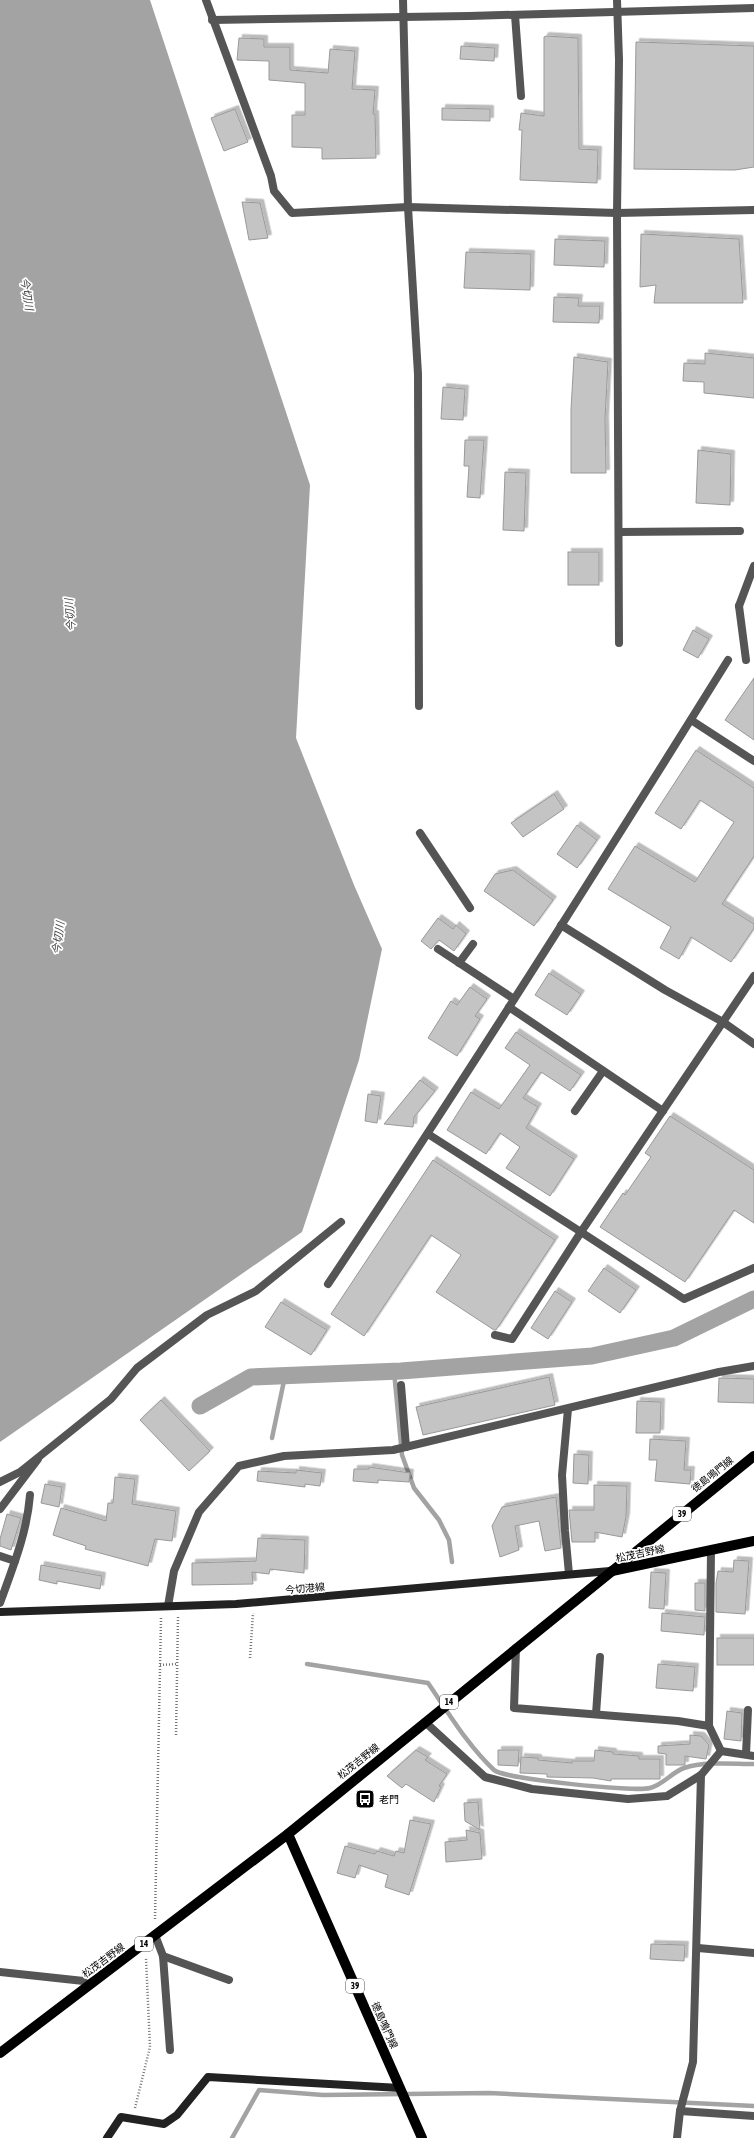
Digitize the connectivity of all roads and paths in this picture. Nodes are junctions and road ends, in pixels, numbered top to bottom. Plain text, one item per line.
1 (206, 0) edge
2 (403, 0) edge
3 (617, 0) edge
4 (754, 8) edge
5 (617, 11) junction
6 (515, 15) junction
7 (404, 17) junction
8 (212, 20) junction
9 (521, 96) dead end
10 (408, 207) junction
11 (754, 210) edge
12 (617, 213) junction
13 (740, 531) dead end
14 (619, 532) junction
15 (754, 566) edge
16 (620, 643) dead end
17 (728, 660) dead end
18 (746, 660) dead end
19 (419, 706) dead end
20 (691, 720) junction
21 (754, 761) edge
22 (420, 833) dead end
23 (470, 908) dead end
24 (561, 925) junction
25 (473, 944) dead end
26 (438, 949) dead end
27 (460, 963) junction
28 (754, 976) edge
29 (514, 999) junction
30 (509, 1007) junction
31 (723, 1022) junction
32 (754, 1044) edge
33 (603, 1071) junction
34 (575, 1111) dead end
35 (662, 1112) junction
36 (428, 1134) junction
37 (341, 1222) dead end
38 (581, 1232) junction
39 (754, 1268) edge
40 (328, 1284) dead end
41 (495, 1335) dead end
42 (754, 1366) edge
43 (401, 1386) dead end
44 (568, 1409) junction
45 (406, 1447) junction
46 (42, 1455) junction
47 (754, 1456) edge
48 (0, 1482) edge
49 (30, 1495) dead end
50 (0, 1510) edge
51 (754, 1541) edge
52 (711, 1550) junction
53 (0, 1556) edge
54 (15, 1561) junction
55 (610, 1571) junction
56 (570, 1574) junction
57 (0, 1602) edge
58 (254, 1603) junction
59 (178, 1606) junction
60 (165, 1607) junction
61 (0, 1612) edge
62 (516, 1648) junction
63 (600, 1657) dead end
64 (250, 1658) dead end
65 (177, 1664) junction
66 (160, 1665) junction
67 (748, 1710) dead end
68 (596, 1714) junction
69 (425, 1722) junction
70 (709, 1726) junction
71 (176, 1735) dead end
72 (721, 1752) junction
73 (750, 1755) edge
74 (701, 1775) junction
75 (288, 1834) junction
76 (155, 1935) junction
77 (146, 1942) junction
78 (698, 1948) junction
79 (754, 1953) edge
80 (163, 1956) junction
81 (0, 1972) edge
82 (229, 1980) dead end
83 (93, 1982) junction
84 (170, 2050) dead end
85 (0, 2053) edge
86 (400, 2088) junction
87 (680, 2111) junction
88 (754, 2116) edge
89 (132, 2119) junction
90 (107, 2138) edge
91 (422, 2138) edge
92 (677, 2138) edge

1 - 8 street
2 - 7 street
3 - 5 street
4 - 5 street
5 - 6 street
5 - 12 street
6 - 7 street
6 - 9 street
7 - 8 street
7 - 10 street
8 - 10 street
10 - 12 street
10 - 19 street
11 - 12 street
12 - 14 street
13 - 14 street
14 - 16 street
15 - 18 street
17 - 20 street
20 - 21 street
20 - 24 street
22 - 23 street
24 - 29 street
24 - 31 street
25 - 27 street
26 - 27 street
27 - 29 street
28 - 31 street
29 - 30 street
30 - 33 street
30 - 36 street
31 - 32 street
31 - 35 street
33 - 34 street
33 - 35 street
35 - 38 street
36 - 38 street
36 - 40 street
37 - 46 street
38 - 39 street
38 - 41 street
42 - 44 street
43 - 45 street
44 - 45 street
44 - 56 street
45 - 60 street
46 - 48 street
46 - 50 street
47 - 55 main road, 徳島鳴門線 / 39
49 - 54 street
51 - 52 main road, 松茂吉野線 / 14
52 - 55 main road, 松茂吉野線 / 14
52 - 70 street
53 - 54 street
54 - 57 street
55 - 56 main road, 今切港線
55 - 62 main road, 松茂吉野線 / 14
56 - 58 main road, 今切港線
58 - 59 main road, 今切港線
58 - 64 path
59 - 60 main road, 今切港線
59 - 65 path
60 - 61 main road, 今切港線
60 - 66 path
62 - 68 street
62 - 69 main road, 松茂吉野線 / 14
63 - 68 street
65 - 66 path
65 - 71 path
66 - 76 path
67 - 73 street
68 - 70 street
69 - 74 street
69 - 75 main road, 松茂吉野線 / 14
70 - 72 street
72 - 73 street
72 - 74 street
74 - 78 street
75 - 76 main road, 松茂吉野線 / 14
75 - 86 main road, 徳島鳴門線 / 39
76 - 77 main road, 松茂吉野線 / 14
76 - 80 street
77 - 83 main road, 松茂吉野線 / 14
77 - 89 path
78 - 79 street
78 - 87 street
80 - 82 street
80 - 84 street
81 - 83 street
83 - 85 main road, 松茂吉野線 / 14
86 - 89 main road
86 - 91 main road, 徳島鳴門線 / 39
87 - 88 street
87 - 92 street
89 - 90 main road

